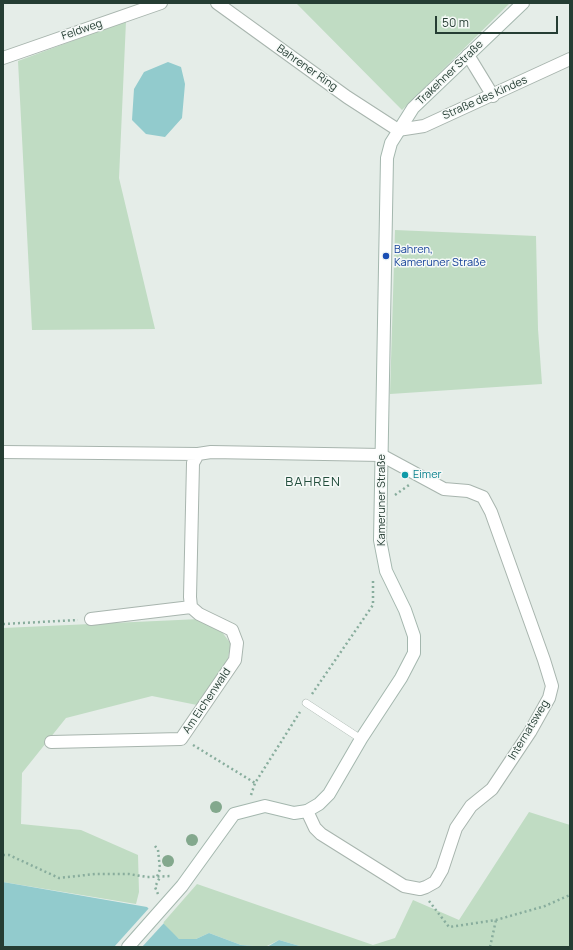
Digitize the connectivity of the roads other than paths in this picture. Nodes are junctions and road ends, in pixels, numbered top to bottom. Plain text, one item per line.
1 (161, 3) edge
2 (217, 3) edge
3 (523, 3) edge
4 (468, 55) junction
5 (3, 58) edge
6 (570, 59) edge
7 (493, 96) junction
8 (398, 130) junction
9 (3, 452) edge
10 (198, 454) junction
11 (381, 455) junction
12 (191, 607) junction
13 (91, 619) road end
14 (306, 703) road end
15 (361, 739) junction
16 (51, 742) dead end
17 (307, 811) junction
18 (128, 947) edge

1 - 5 street, Feldweg
2 - 8 street, Bahrener Ring
3 - 4 street, Trakehner Straße
4 - 7 street
4 - 8 street, Trakehner Straße
6 - 7 street, Straße des Kindes
7 - 8 street, Straße des Kindes
8 - 11 street, Kameruner Straße
9 - 10 street
10 - 11 street
10 - 12 street
11 - 15 street, Kameruner Straße
11 - 17 street, Internatsweg
12 - 13 street
12 - 16 street, Am Eichenwald
14 - 15 lane
15 - 17 street, Kameruner Straße
17 - 18 street

